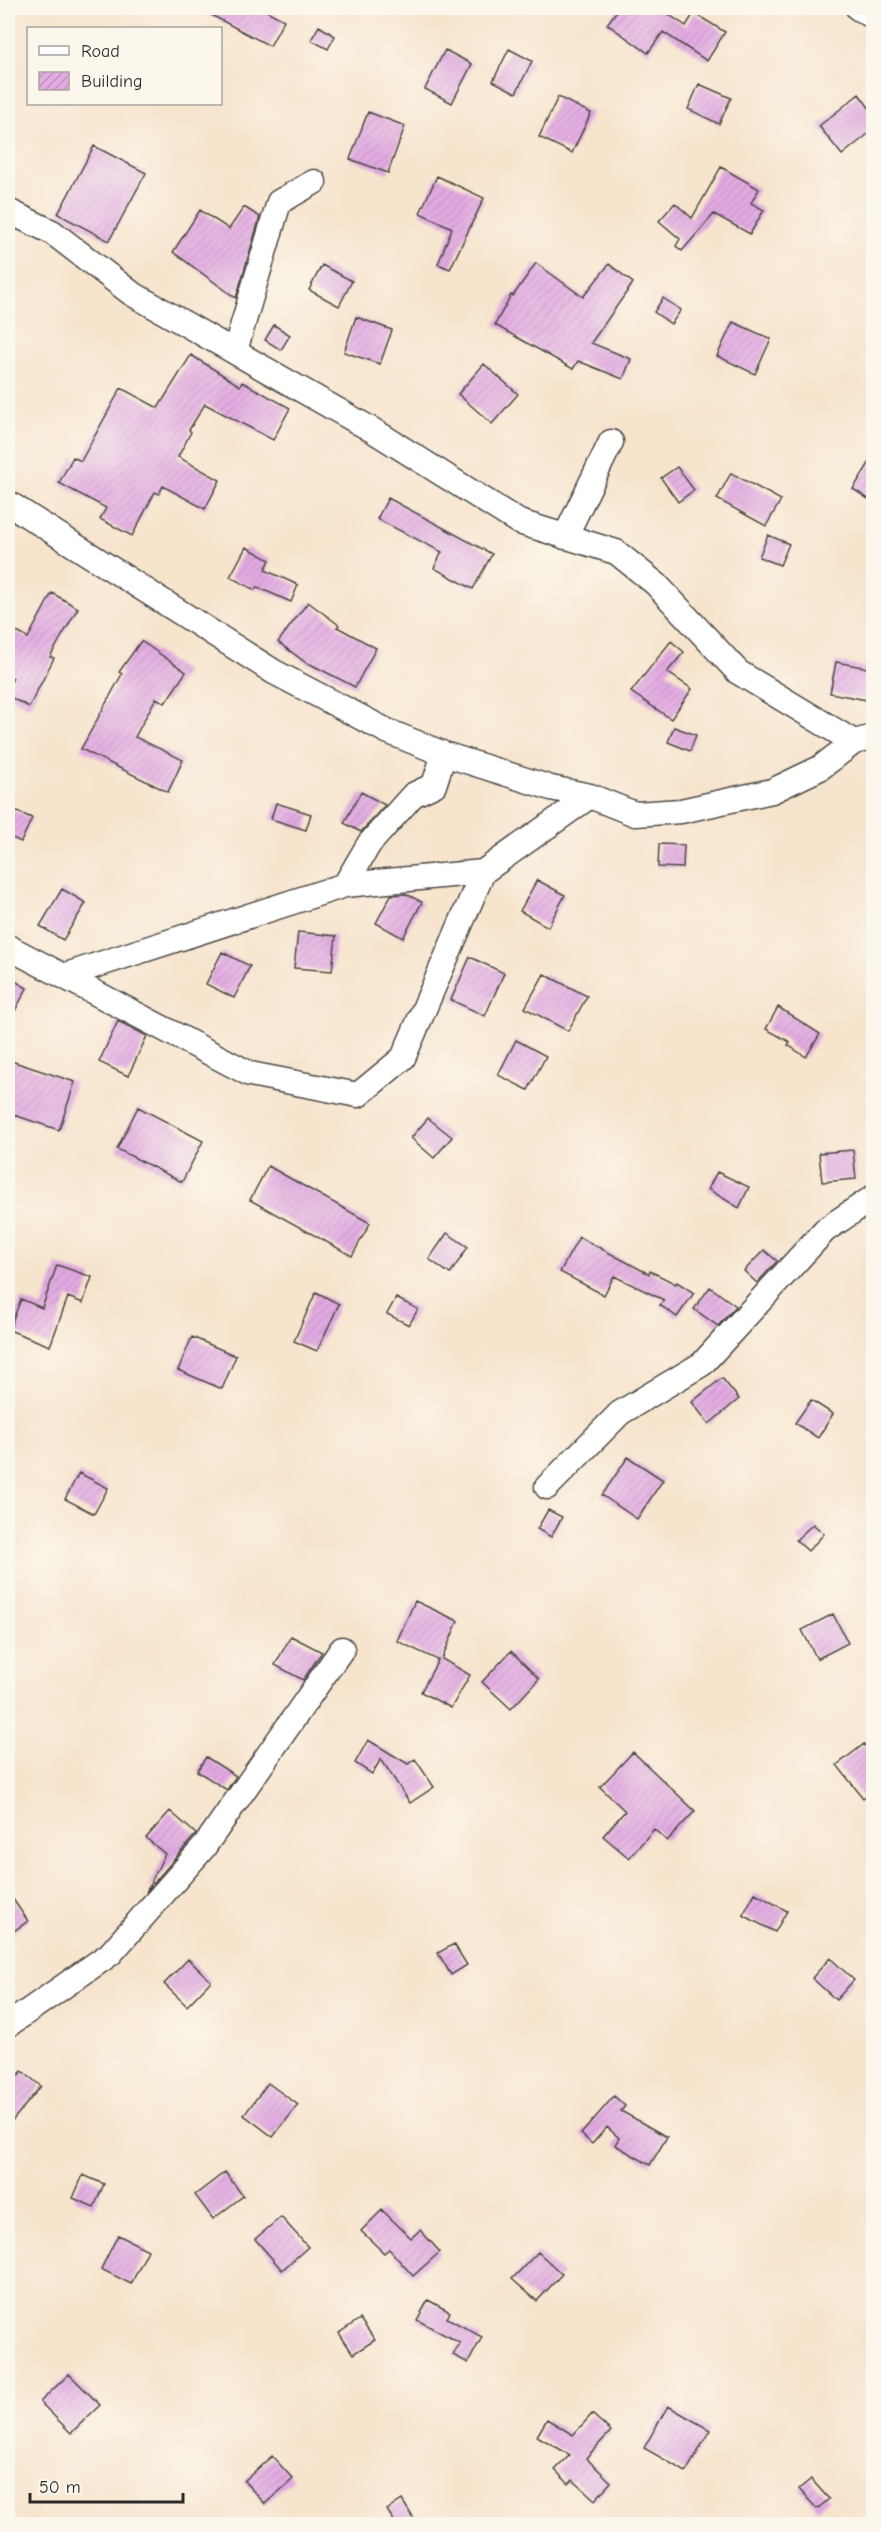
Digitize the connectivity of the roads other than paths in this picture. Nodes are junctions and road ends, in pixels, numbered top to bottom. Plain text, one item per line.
1 (858, 8) edge
2 (873, 17) edge
3 (314, 182) dead end
4 (8, 211) edge
5 (234, 351) junction
6 (611, 442) dead end
7 (8, 503) edge
8 (566, 537) junction
9 (864, 740) edge
10 (444, 754) junction
11 (551, 788) junction
12 (590, 796) junction
13 (536, 835) junction
14 (483, 872) junction
15 (345, 885) junction
16 (8, 947) edge
17 (63, 976) junction
18 (873, 1197) edge
19 (547, 1487) dead end
20 (342, 1649) dead end
21 (8, 2025) edge

1 - 2 street
3 - 5 street
4 - 5 street
5 - 8 street
6 - 8 street
7 - 10 street
8 - 9 street
9 - 12 street
10 - 11 street
10 - 15 street
11 - 12 street
11 - 13 street
12 - 13 street
13 - 14 street
14 - 15 street
14 - 17 street
15 - 17 street
16 - 17 street
18 - 19 street
20 - 21 street

